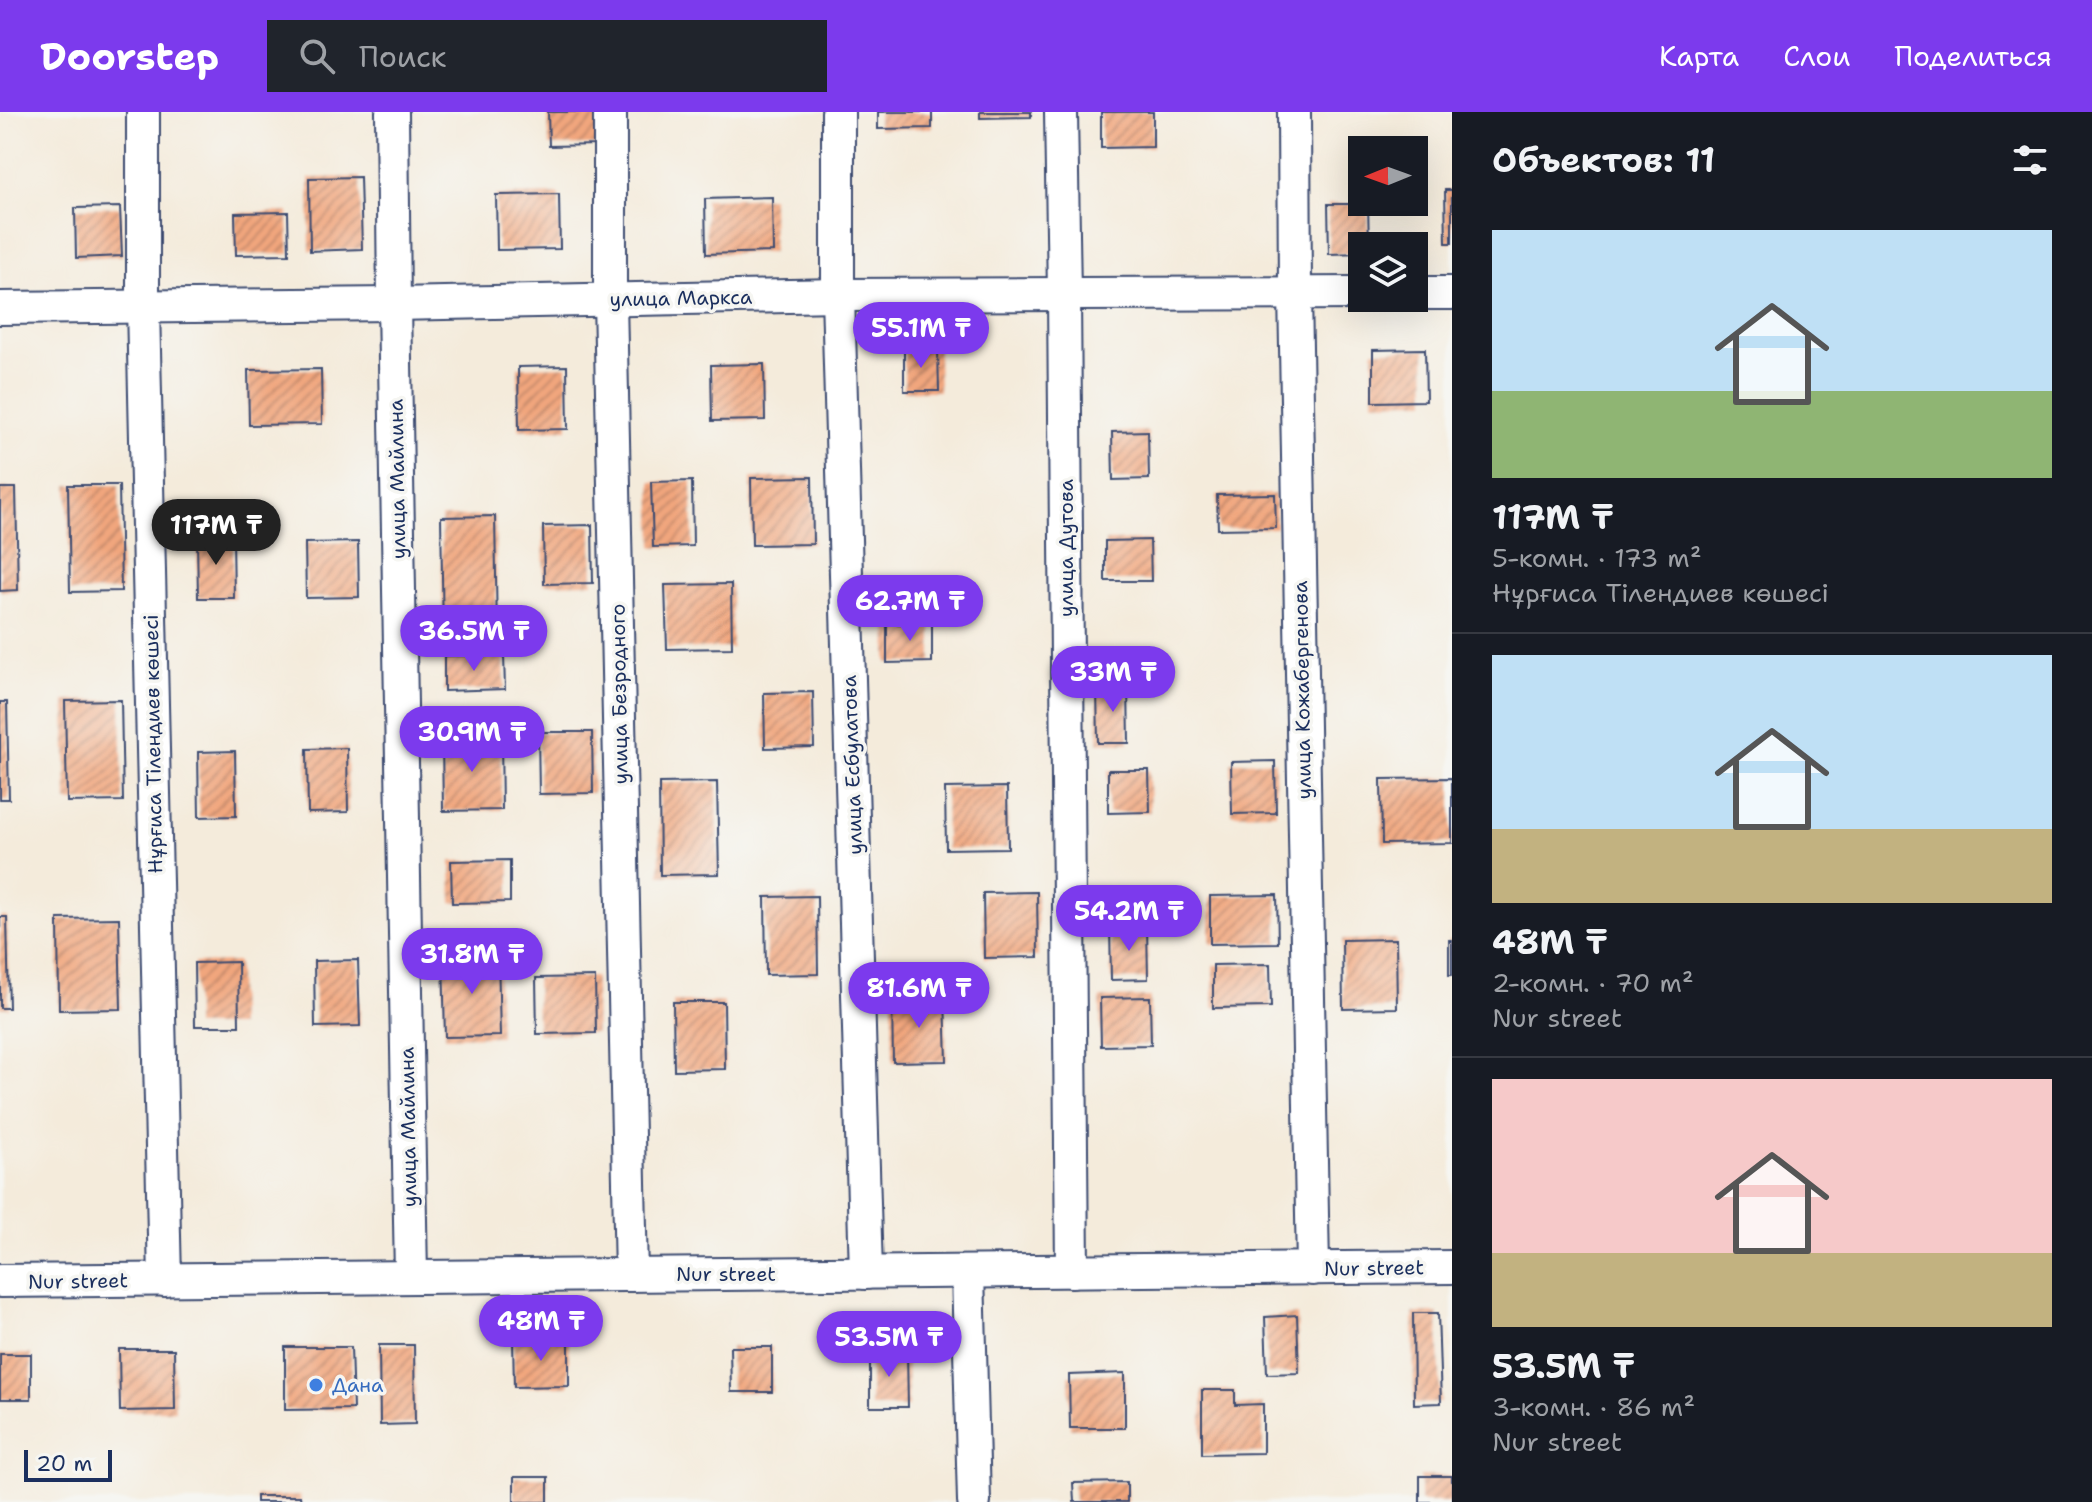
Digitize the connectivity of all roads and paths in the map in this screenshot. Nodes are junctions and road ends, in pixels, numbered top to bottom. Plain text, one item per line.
1 (143, 112) edge
2 (392, 112) edge
3 (610, 112) edge
4 (838, 112) edge
5 (1061, 112) edge
6 (1294, 112) edge
7 (1295, 293) junction
8 (1348, 293) edge
9 (1428, 293) edge
10 (1452, 293) edge
11 (1064, 294) junction
12 (838, 295) junction
13 (610, 300) junction
14 (394, 304) junction
15 (143, 306) junction
16 (0, 308) edge
17 (1452, 1267) edge
18 (1313, 1269) junction
19 (1072, 1271) junction
20 (968, 1272) junction
21 (866, 1273) junction
22 (631, 1275) junction
23 (411, 1277) junction
24 (165, 1280) junction
25 (0, 1281) edge
26 (974, 1502) edge

1 - 15 street, Нұрғиса Тілендиев көшесі
2 - 14 street, улица Майлина
3 - 13 street, улица Безродного
4 - 12 street, улица Есбулатова
5 - 11 street, улица Дутова
6 - 7 street, улица Кожабергенова
7 - 8 street, улица Маркса
7 - 11 street, улица Маркса
7 - 18 street, улица Кожабергенова
9 - 10 street
11 - 12 street, улица Маркса
11 - 19 street, улица Дутова
12 - 13 street, улица Маркса
12 - 21 street, улица Есбулатова
13 - 14 street, улица Маркса
13 - 22 street, улица Безродного
14 - 15 street, улица Маркса
14 - 23 street, улица Майлина
15 - 16 street, улица Маркса
15 - 24 street, Нұрғиса Тілендиев көшесі
17 - 18 street, Nur street
18 - 19 street, Nur street
19 - 20 street, Nur street
20 - 21 street, Nur street
20 - 26 street
21 - 22 street, Nur street
22 - 23 street, Nur street
23 - 24 street, Nur street
24 - 25 street, Nur street

